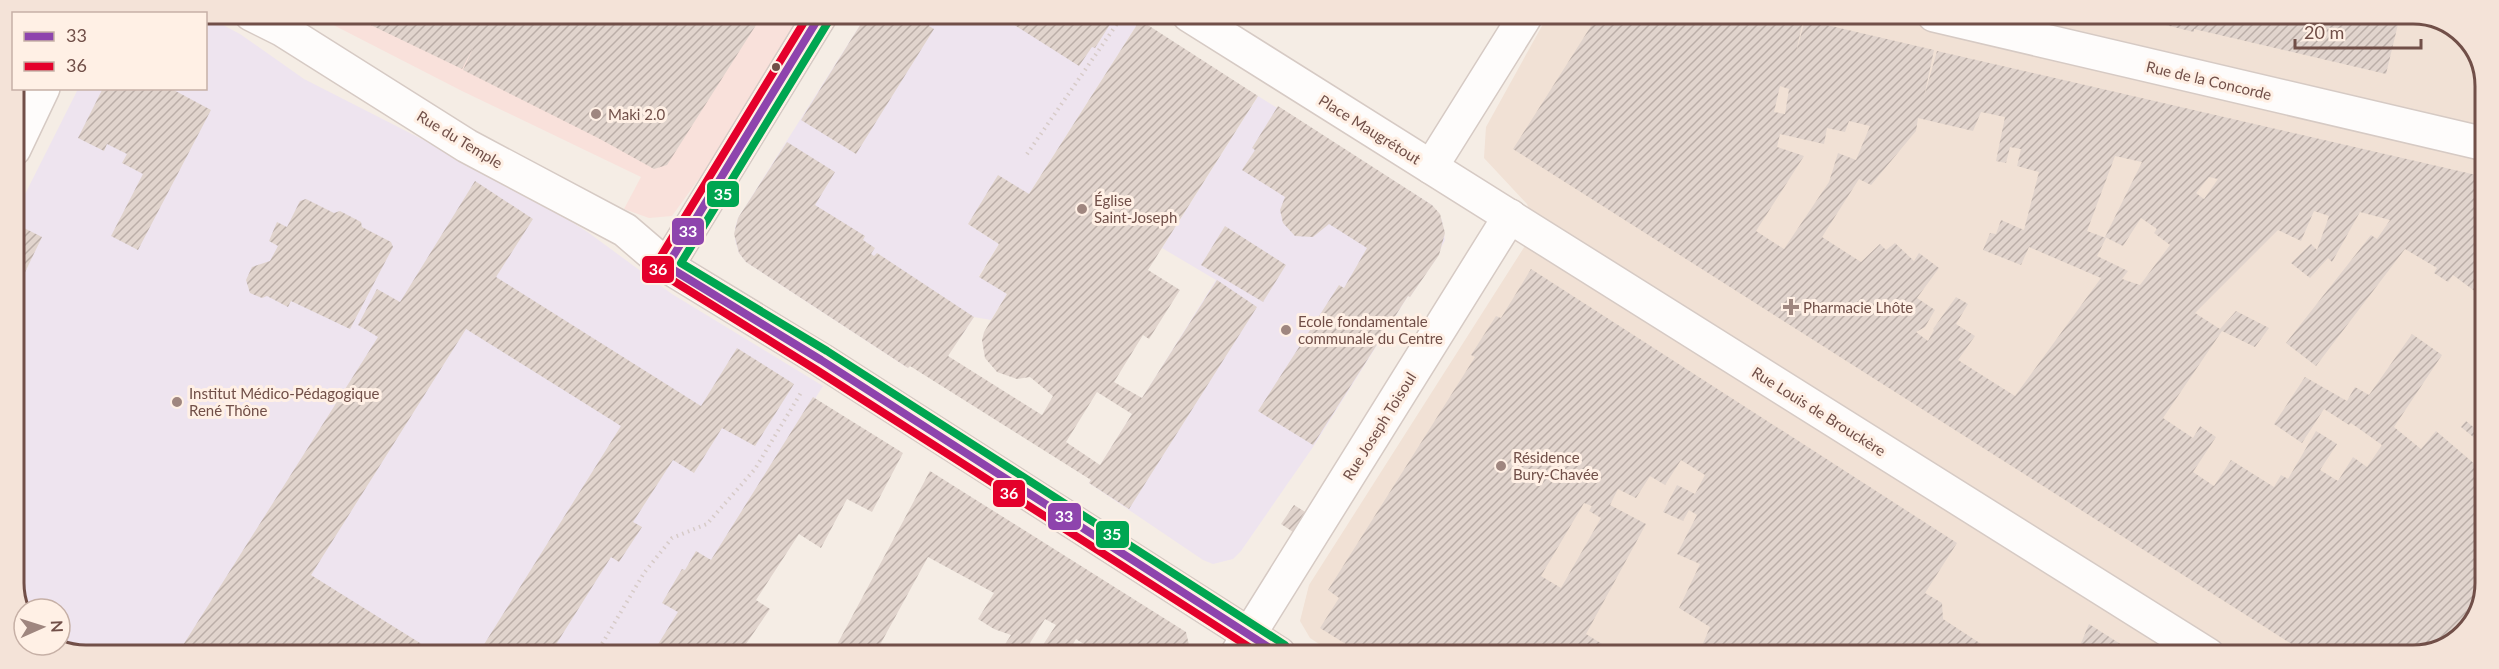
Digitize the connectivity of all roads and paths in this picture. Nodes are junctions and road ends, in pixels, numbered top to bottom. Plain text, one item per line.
1 (271, 24) edge
2 (815, 24) edge
3 (1118, 24) edge
4 (1202, 24) edge
5 (1520, 24) edge
6 (1972, 24) edge
7 (42, 90) edge
8 (24, 128) edge
9 (2475, 142) edge
10 (1027, 154) dead end
11 (1431, 167) junction
12 (1510, 216) junction
13 (667, 266) junction
14 (821, 360) junction
15 (601, 645) edge
16 (1243, 645) edge
17 (2192, 645) edge

1 - 13 street, Rue du Temple
2 - 13 street
3 - 10 path
4 - 11 street, Place Maugrétout
5 - 11 street, Place Maugrétout
6 - 9 street, Rue de la Concorde
7 - 8 street
11 - 12 street, Rue Louis de Brouckère
12 - 16 street, Rue Joseph Toisoul
12 - 17 street, Rue Louis de Brouckère
13 - 14 street, Rue du Temple
14 - 15 path
14 - 16 street, Rue du Temple

